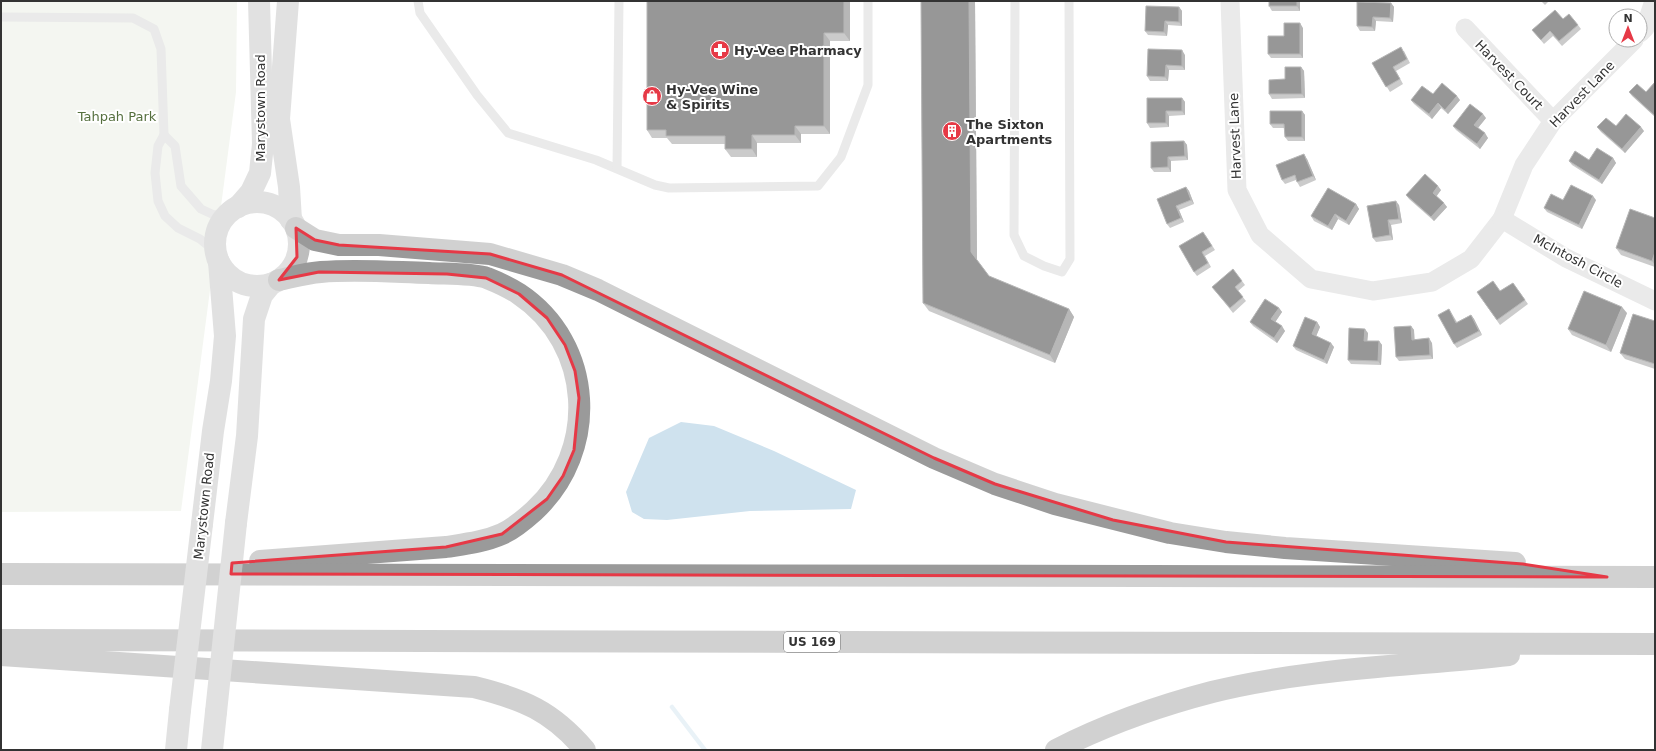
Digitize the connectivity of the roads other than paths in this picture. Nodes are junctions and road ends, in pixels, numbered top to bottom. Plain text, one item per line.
1 (259, 1) edge
2 (288, 1) edge
3 (418, 1) edge
4 (619, 1) edge
5 (868, 1) edge
6 (1015, 1) edge
7 (1069, 1) edge
8 (1230, 1) edge
9 (1654, 1) edge
10 (1, 17) edge
11 (1648, 19) edge
12 (1465, 28) dead end
13 (1626, 48) edge
14 (1553, 121) junction
15 (164, 135) junction
16 (617, 168) junction
17 (233, 210) junction
18 (1502, 219) junction
19 (293, 224) junction
20 (217, 257) junction
21 (275, 282) junction
22 (1655, 301) edge
23 (1, 574) edge
24 (54, 574) junction
25 (1608, 577) junction
26 (1655, 577) edge
27 (1, 640) edge
28 (1624, 644) junction
29 (1655, 644) edge
30 (1, 655) edge
31 (176, 750) edge
32 (212, 750) edge
33 (585, 750) edge
34 (1056, 750) edge

1 - 17 main road, Marystown Road
2 - 19 main road, Marystown Road
3 - 16 lane
4 - 16 lane
5 - 16 lane
6 - 7 lane
8 - 18 street, Harvest Lane
9 - 11 street
10 - 15 lane
12 - 14 street, Harvest Court
13 - 14 street, Harvest Lane
14 - 18 street, Harvest Lane
15 - 17 lane
15 - 20 lane
17 - 19 main road
17 - 20 main road
18 - 22 street, McIntosh Circle
19 - 21 main road
19 - 25 highway
20 - 21 main road
20 - 31 main road, Marystown Road, bridge
21 - 24 highway
21 - 32 main road, bridge
23 - 24 highway
24 - 25 highway
25 - 26 highway
27 - 28 highway, US 169
28 - 29 highway, US 169
28 - 34 highway
30 - 33 highway

